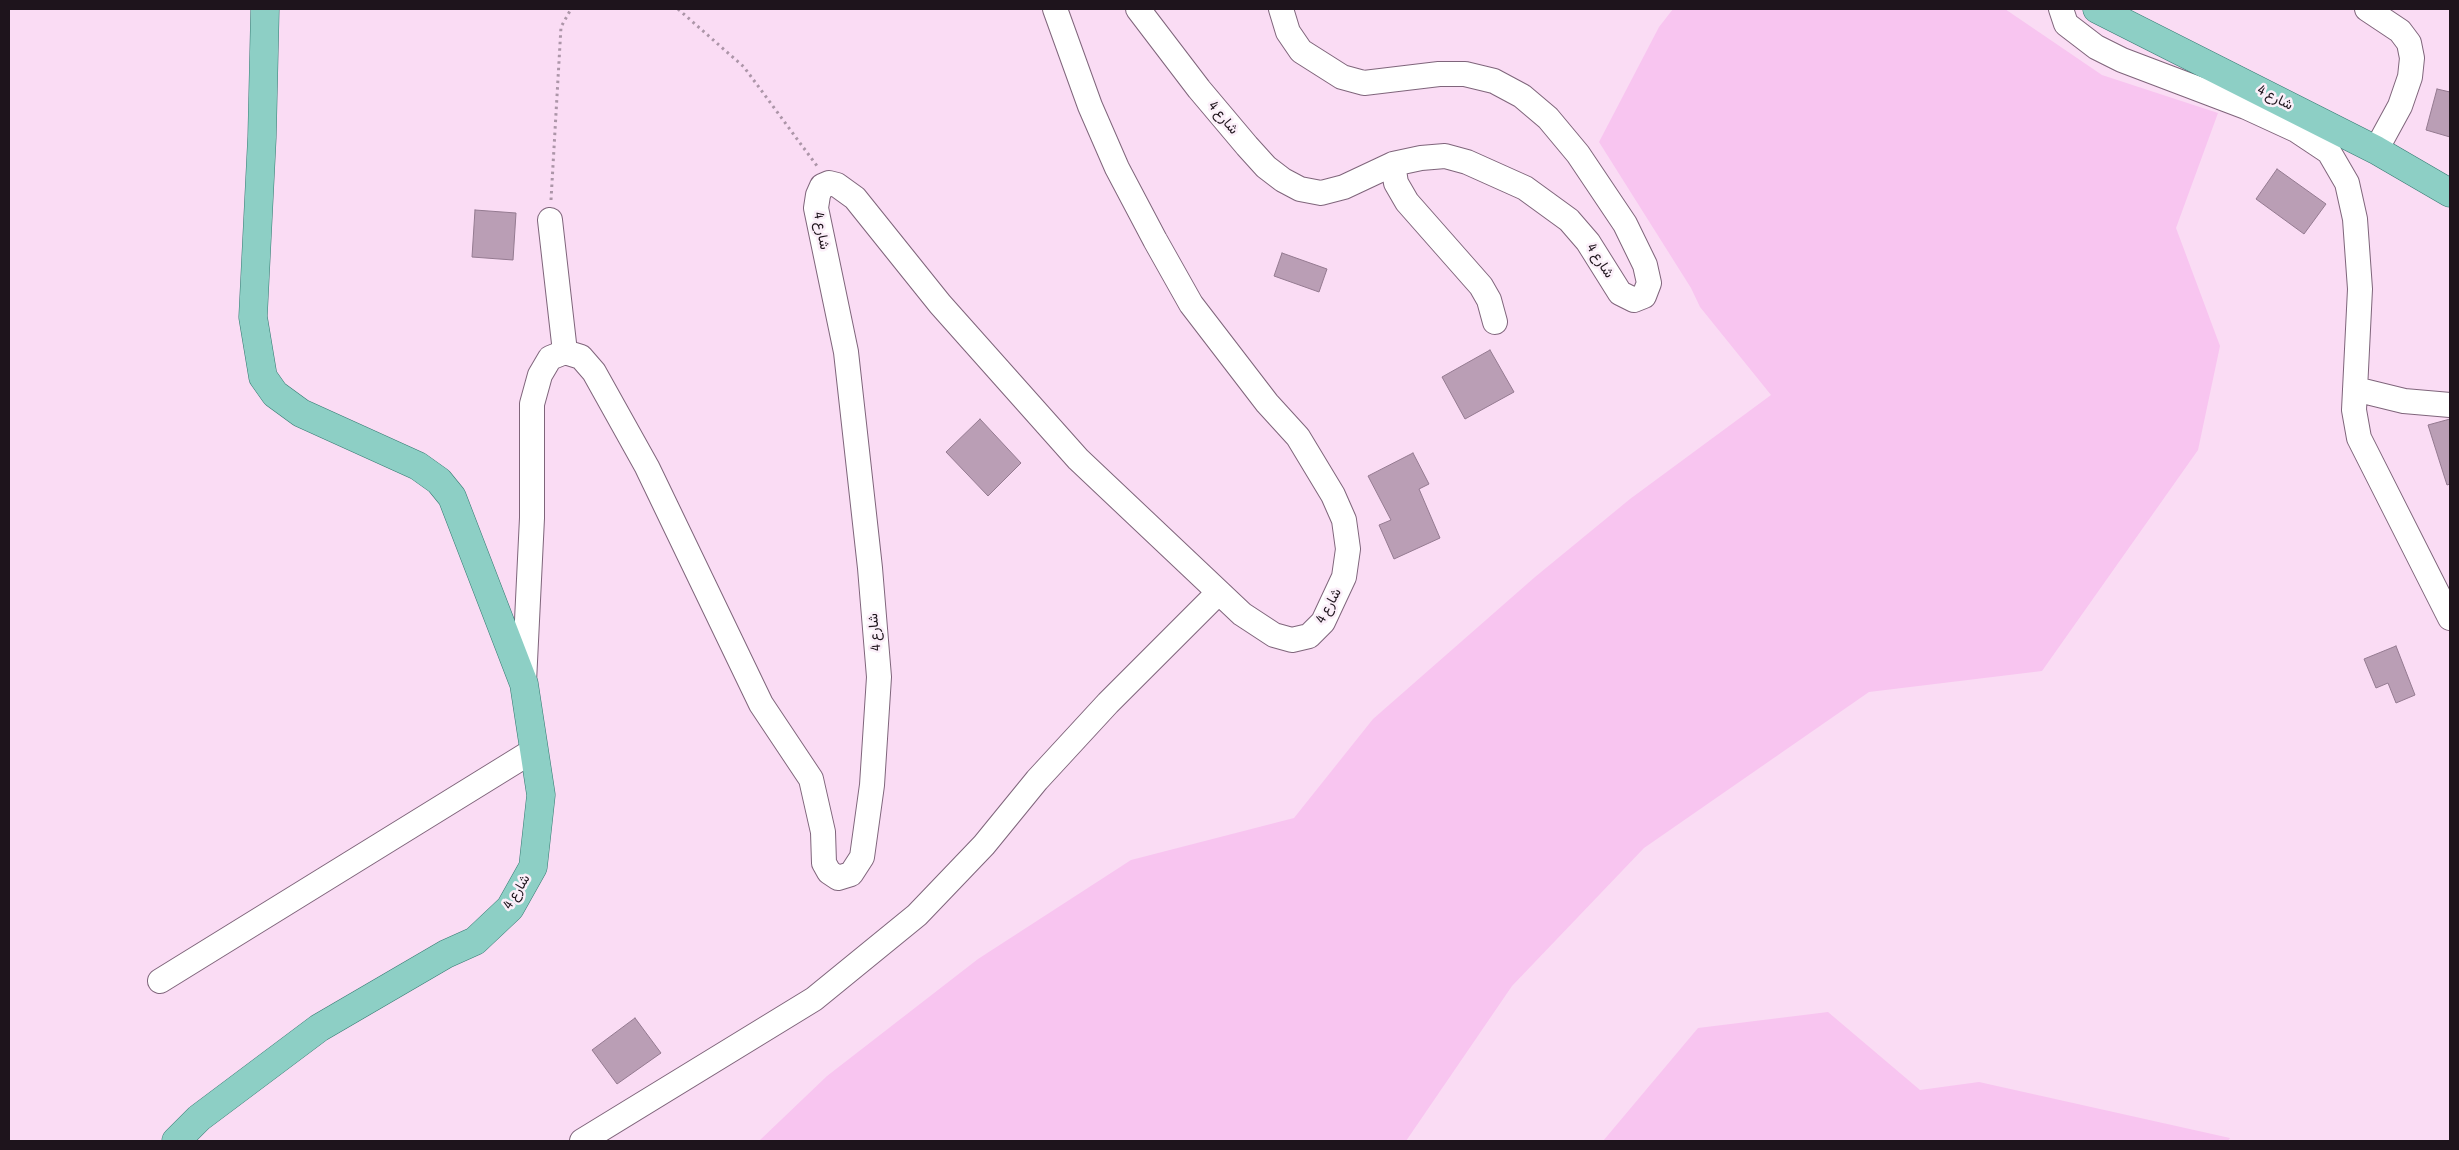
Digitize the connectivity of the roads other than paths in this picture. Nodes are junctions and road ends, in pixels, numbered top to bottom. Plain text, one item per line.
1 (265, 9) edge
2 (1055, 9) edge
3 (1138, 9) edge
4 (1281, 9) edge
5 (2061, 9) edge
6 (2097, 9) edge
7 (2367, 9) edge
8 (2376, 150) junction
9 (1392, 164) junction
10 (2450, 193) edge
11 (550, 220) road end
12 (1495, 322) dead end
13 (565, 352) junction
14 (2355, 389) junction
15 (2450, 405) edge
16 (1218, 592) junction
17 (2450, 618) edge
18 (524, 684) junction
19 (534, 750) junction
20 (160, 981) dead end
21 (176, 1141) edge
22 (582, 1141) edge

1 - 18 main road
2 - 16 street, شارع 4
3 - 9 street, شارع 4
4 - 9 street, شارع 4
5 - 14 street
6 - 8 main road, شارع 4
7 - 8 street
8 - 10 main road, شارع 4
9 - 12 street
11 - 13 street
13 - 16 street, شارع 4
13 - 18 street, شارع 4
14 - 15 street
14 - 17 street
16 - 22 street
18 - 19 main road, شارع 4
19 - 20 street
19 - 21 main road, شارع 4

